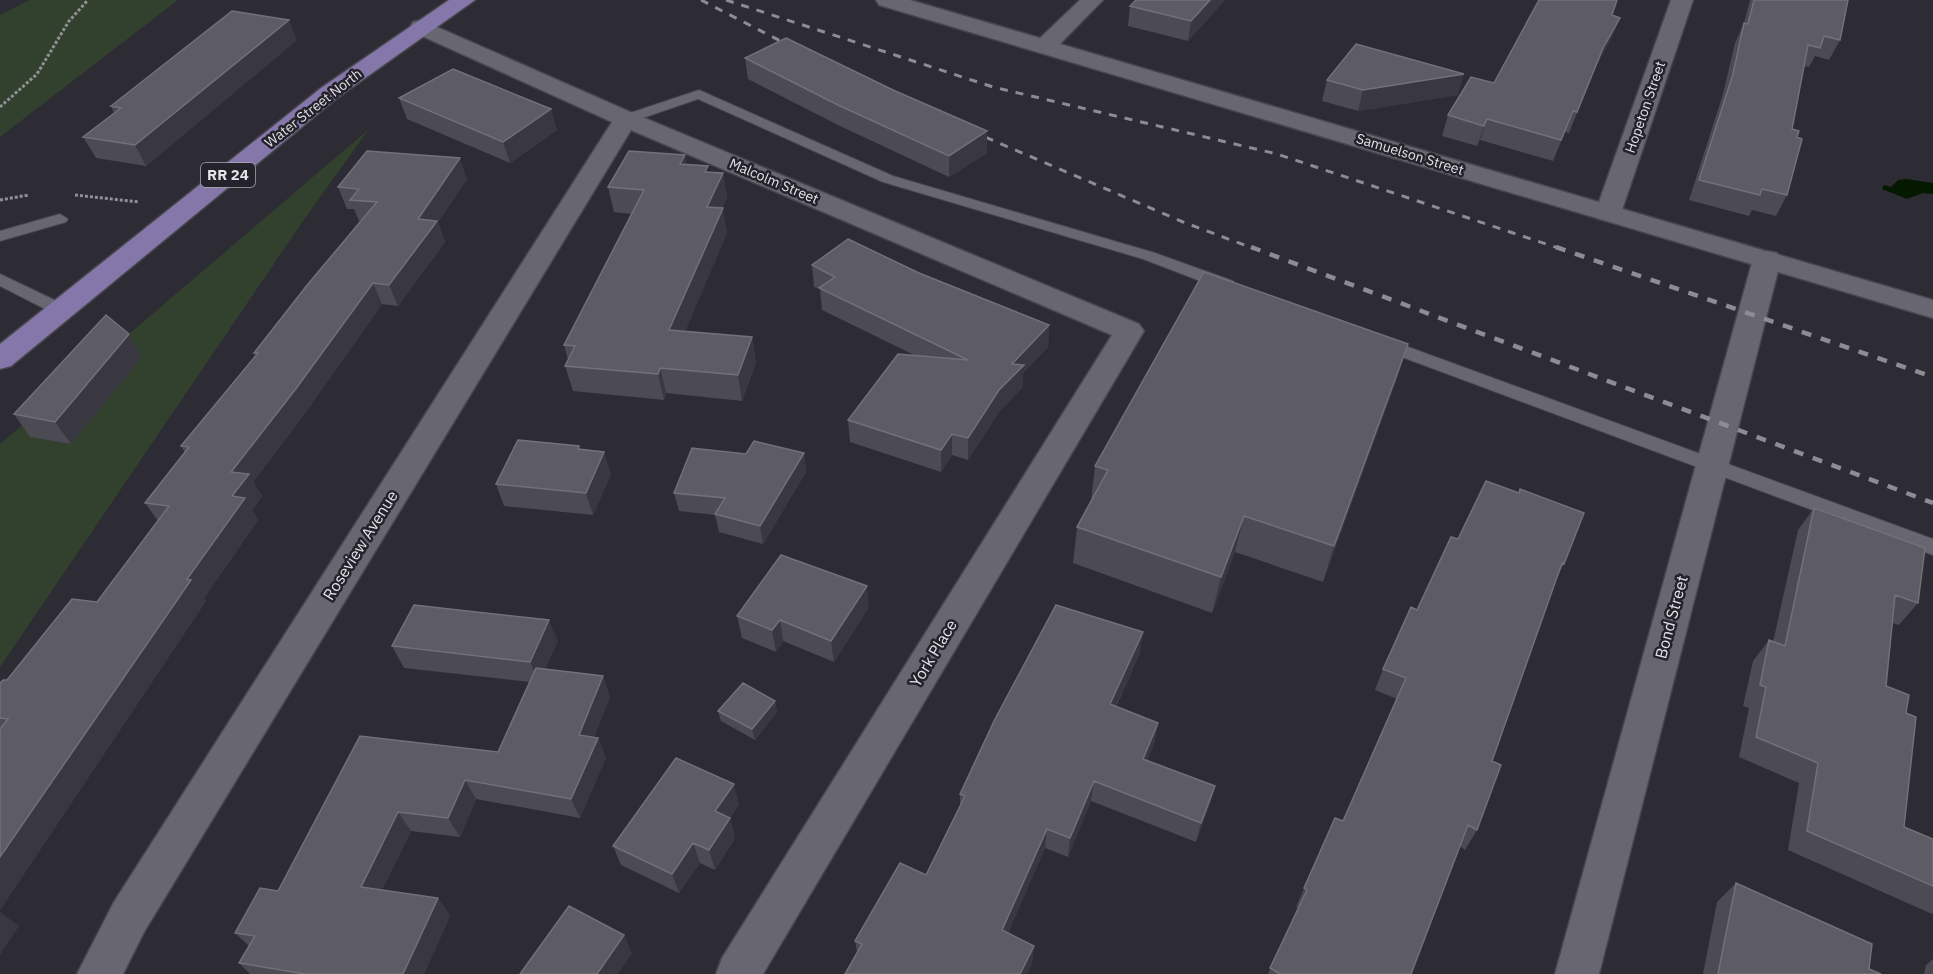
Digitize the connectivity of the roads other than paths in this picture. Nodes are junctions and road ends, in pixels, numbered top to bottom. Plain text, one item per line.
1 (464, 0) edge
2 (887, 0) edge
3 (1092, 0) edge
4 (1682, 0) edge
5 (421, 27) junction
6 (1045, 46) junction
7 (626, 119) junction
8 (1608, 213) junction
9 (60, 219) dead end
10 (0, 236) edge
11 (1767, 259) junction
12 (0, 279) edge
13 (1239, 290) edge
14 (1933, 309) edge
15 (61, 310) junction
16 (1129, 332) joint
17 (1362, 336) edge
18 (0, 359) edge
19 (1711, 466) junction
20 (1933, 547) edge
21 (99, 974) edge
22 (738, 974) edge
23 (1577, 974) edge

1 - 5 main road, Water Street North / RR 24
2 - 6 street, Samuelson Street
3 - 6 street
4 - 8 street, Hopeton Street
5 - 7 street, Malcolm Street
5 - 15 main road, Water Street North / RR 24
6 - 8 street, Samuelson Street
7 - 13 lane
7 - 16 street, Malcolm Street
7 - 21 street, Roseview Avenue
8 - 11 street, Samuelson Street
9 - 10 lane
11 - 14 street, Samuelson Street
11 - 19 street, Bond Street
12 - 15 lane
15 - 18 main road, Water Street North / RR 24
16 - 22 street, York Place
17 - 19 lane
19 - 20 lane
19 - 23 street, Bond Street

